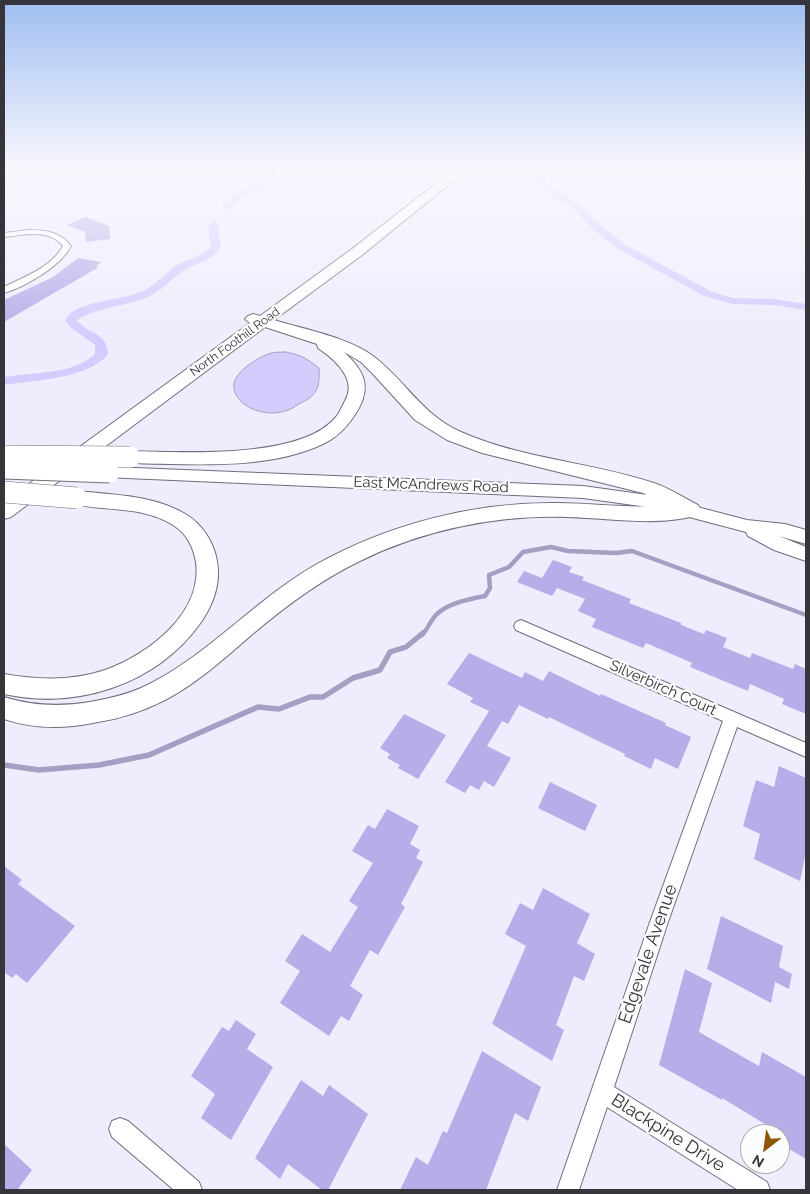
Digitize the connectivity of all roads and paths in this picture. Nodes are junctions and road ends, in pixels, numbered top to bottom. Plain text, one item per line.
1 (379, 224) edge
2 (387, 224) edge
3 (4, 235) edge
4 (4, 290) edge
5 (255, 320) junction
6 (315, 340) junction
7 (4, 456) edge
8 (4, 469) edge
9 (4, 492) edge
10 (691, 510) junction
11 (4, 512) edge
12 (747, 526) junction
13 (806, 537) edge
14 (806, 554) edge
15 (521, 626) dead end
16 (4, 684) edge
17 (4, 708) edge
18 (732, 718) junction
19 (806, 750) edge
20 (602, 1091) junction
21 (120, 1129) dead end
22 (190, 1190) edge
23 (568, 1190) edge
24 (759, 1190) edge

1 - 5 main road, North Foothill Road
2 - 5 main road, North Foothill Road
3 - 4 street
5 - 6 main road
5 - 9 main road, North Foothill Road
5 - 11 main road, North Foothill Road
6 - 7 main road, bridge
6 - 10 main road
8 - 10 main road, East McAndrews Road, bridge
9 - 16 main road, bridge
10 - 12 main road, East McAndrews Road
10 - 17 main road
12 - 13 main road, East McAndrews Road
12 - 14 main road, East McAndrews Road
15 - 18 street, Silverbirch Court
18 - 19 street, Silverbirch Court
18 - 20 street, Edgevale Avenue
20 - 23 street, Edgevale Avenue
20 - 24 street, Blackpine Drive
21 - 22 street

